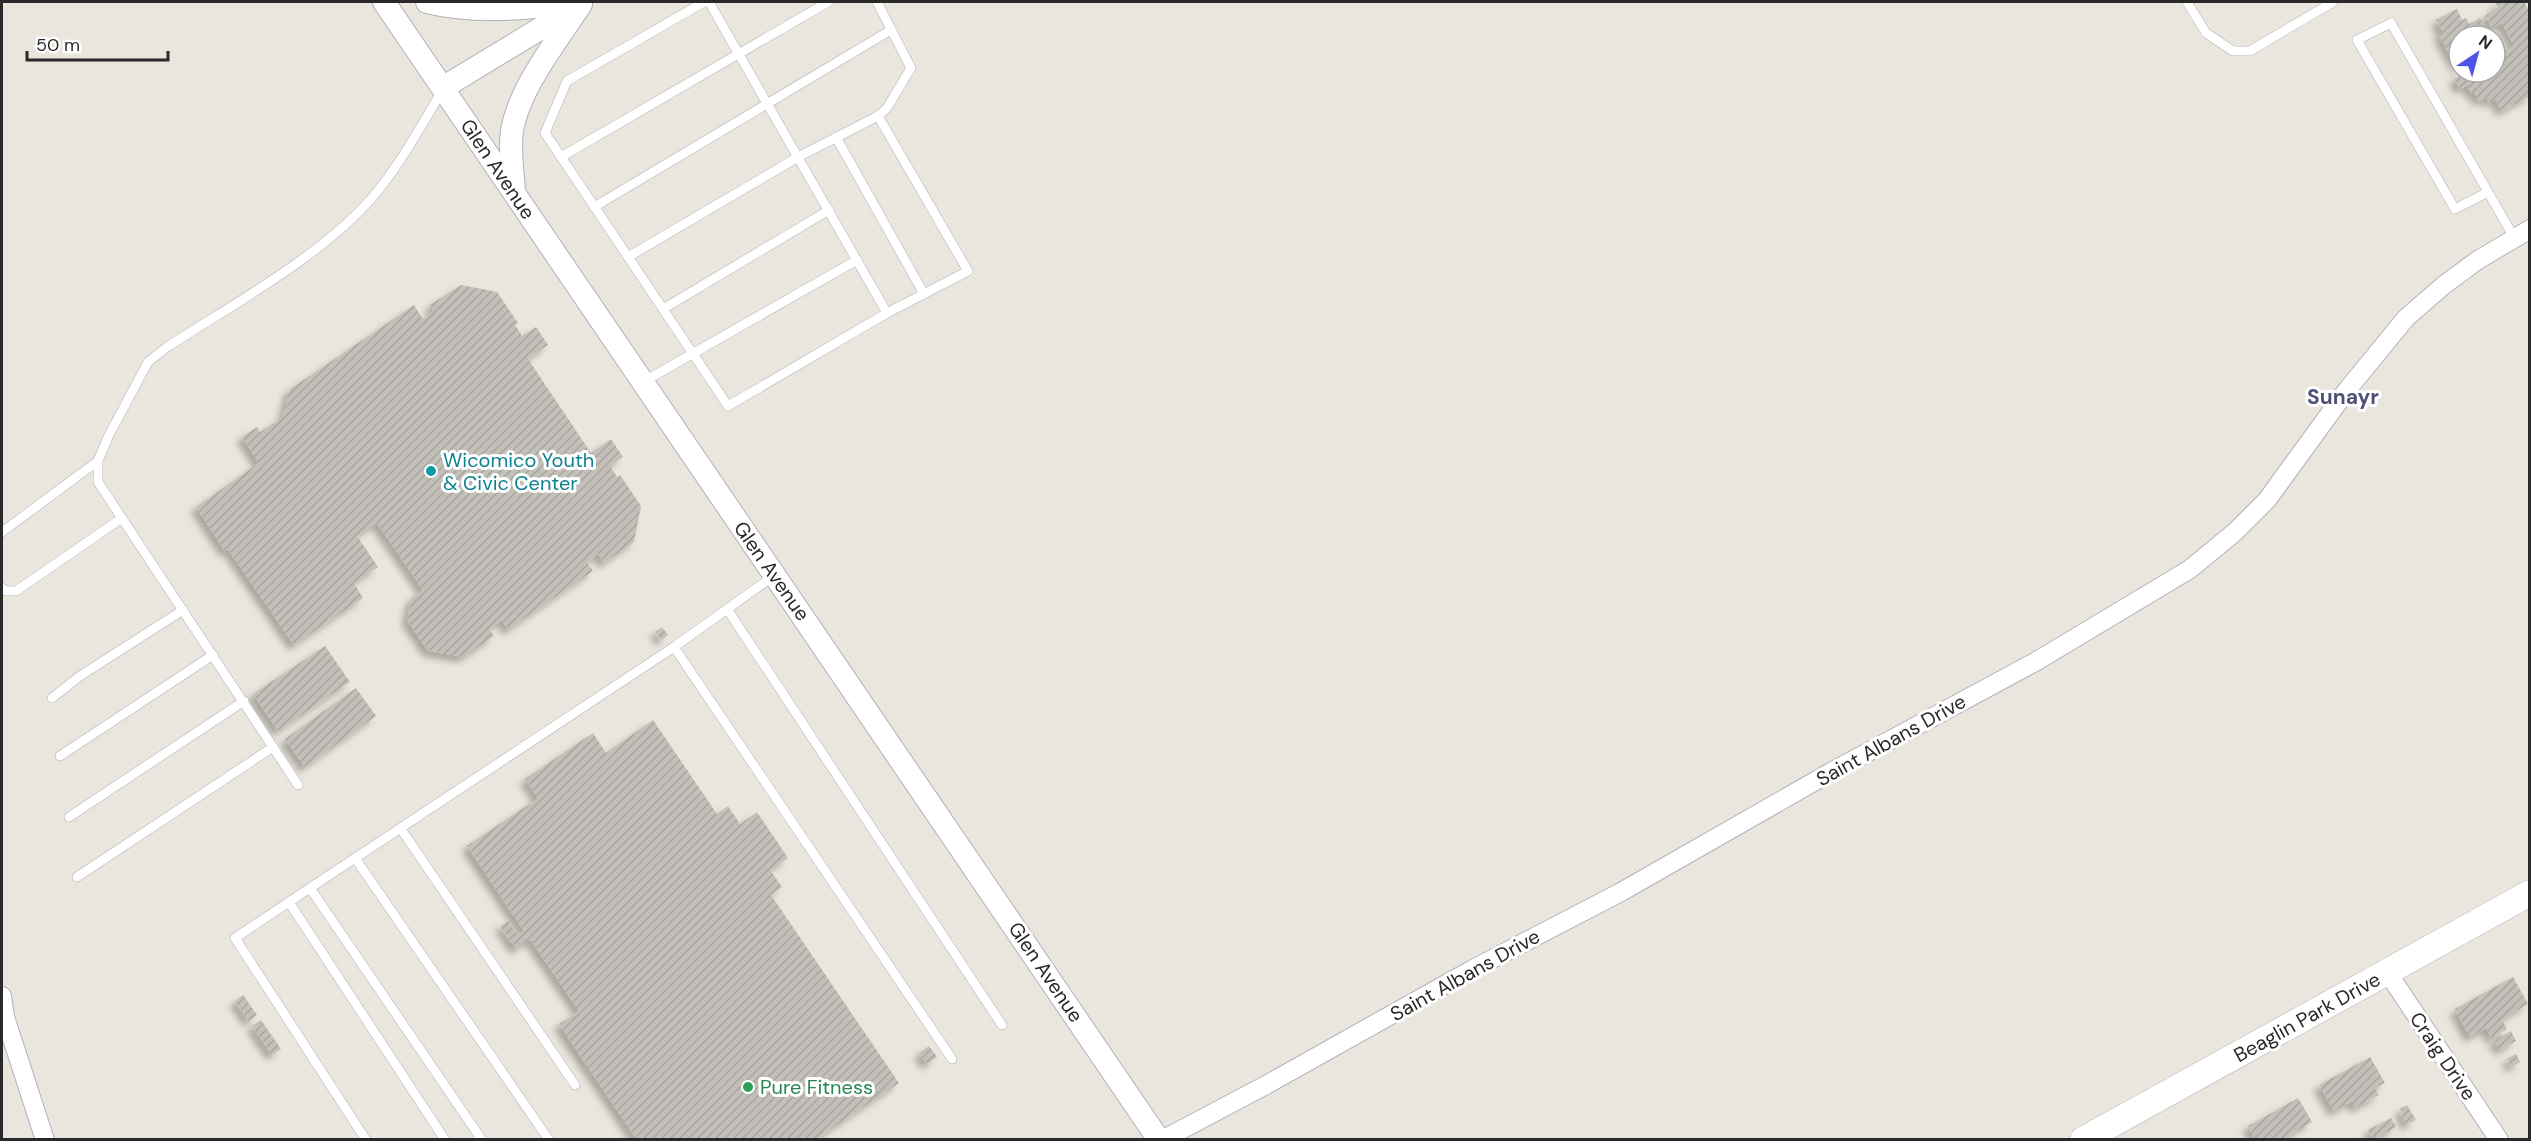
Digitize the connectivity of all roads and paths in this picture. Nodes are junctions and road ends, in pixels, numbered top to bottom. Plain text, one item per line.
1 (384, 2) edge
2 (427, 2) edge
3 (704, 2) edge
4 (709, 2) edge
5 (828, 2) edge
6 (877, 2) edge
7 (2187, 2) edge
8 (2333, 2) edge
9 (583, 3) edge
10 (891, 30) junction
11 (739, 53) junction
12 (444, 87) junction
13 (767, 102) junction
14 (878, 116) junction
15 (836, 137) junction
16 (561, 157) junction
17 (798, 157) junction
18 (2488, 192) junction
19 (514, 193) junction
20 (594, 207) junction
21 (829, 210) junction
22 (2522, 234) edge
23 (628, 257) junction
24 (857, 260) junction
25 (924, 294) junction
26 (663, 309) junction
27 (887, 313) junction
28 (692, 353) junction
29 (643, 382) junction
30 (98, 461) junction
31 (122, 518) junction
32 (2, 532) edge
33 (775, 575) junction
34 (2, 588) edge
35 (727, 609) junction
36 (183, 610) junction
37 (674, 647) junction
38 (213, 655) junction
39 (52, 698) dead end
40 (244, 701) junction
41 (273, 747) junction
42 (60, 756) dead end
43 (298, 784) dead end
44 (69, 817) dead end
45 (401, 829) junction
46 (355, 858) junction
47 (77, 877) dead end
48 (310, 888) junction
49 (2529, 892) edge
50 (289, 902) junction
51 (2388, 973) junction
52 (2, 996) edge
53 (1002, 1025) dead end
54 (952, 1059) dead end
55 (575, 1085) dead end
56 (45, 1140) edge
57 (366, 1140) edge
58 (445, 1140) edge
59 (482, 1140) edge
60 (549, 1140) edge
61 (1161, 1140) edge
62 (2083, 1140) edge
63 (2499, 1140) edge

1 - 12 street, Glen Avenue
2 - 9 street
3 - 16 lane
4 - 11 lane
5 - 11 lane
6 - 10 lane
7 - 8 lane
9 - 12 street
9 - 19 street
10 - 13 lane
10 - 14 lane
11 - 13 lane
11 - 16 lane
12 - 19 street, Glen Avenue
12 - 30 lane
13 - 17 lane
13 - 20 lane
14 - 15 lane
14 - 25 lane
15 - 17 lane
15 - 25 lane
16 - 20 lane
17 - 21 lane
17 - 23 lane
18 - 18 lane
18 - 22 lane
19 - 29 street, Glen Avenue
20 - 23 lane
21 - 24 lane
21 - 26 lane
22 - 61 street, Saint Albans Drive
23 - 26 lane
24 - 27 lane
24 - 28 lane
25 - 27 lane
26 - 28 lane
27 - 28 lane
28 - 29 lane
29 - 33 street, Glen Avenue
30 - 31 lane
30 - 32 lane
31 - 34 lane
31 - 36 lane
33 - 35 lane
33 - 61 street, Glen Avenue
35 - 37 lane
35 - 53 lane
36 - 38 lane
36 - 39 lane
37 - 45 lane
37 - 54 lane
38 - 40 lane
38 - 42 lane
40 - 41 lane
40 - 44 lane
41 - 43 lane
41 - 47 lane
45 - 46 lane
45 - 55 lane
46 - 48 lane
46 - 60 lane
48 - 50 lane
48 - 59 lane
49 - 51 main road, Beaglin Park Drive
50 - 57 lane
50 - 58 lane
51 - 62 main road, Beaglin Park Drive
51 - 63 street, Craig Drive
52 - 56 street

